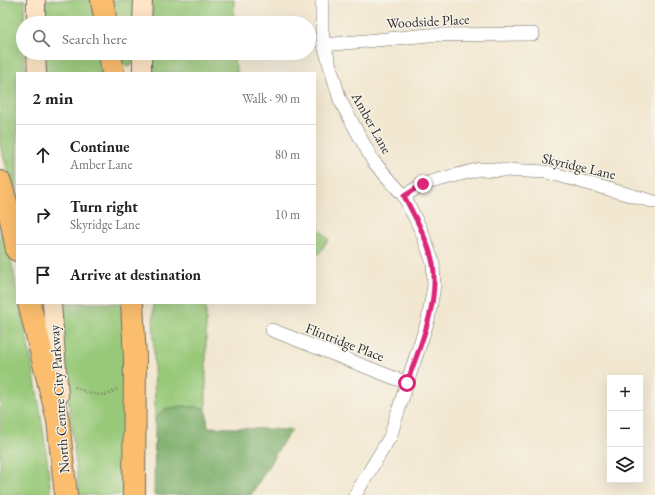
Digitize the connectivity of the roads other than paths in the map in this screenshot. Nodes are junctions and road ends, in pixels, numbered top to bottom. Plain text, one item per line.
1 (36, 0) edge
2 (102, 0) edge
3 (143, 0) edge
4 (322, 0) edge
5 (36, 16) edge
6 (105, 16) edge
7 (142, 16) edge
8 (533, 34) dead end
9 (324, 45) junction
10 (36, 60) edge
11 (111, 60) edge
12 (142, 60) edge
13 (37, 72) edge
14 (113, 72) edge
15 (142, 72) edge
16 (0, 182) edge
17 (404, 196) junction
18 (655, 202) edge
19 (16, 245) edge
20 (29, 304) edge
21 (52, 304) edge
22 (132, 304) edge
23 (138, 304) edge
24 (272, 330) dead end
25 (135, 358) junction
26 (407, 383) junction
27 (58, 420) junction
28 (66, 495) edge
29 (134, 495) edge
30 (355, 495) edge

1 - 5 main road
2 - 6 highway
3 - 7 main road
4 - 9 street, Amber Lane
8 - 9 street, Woodside Place
9 - 17 street, Amber Lane
10 - 13 main road
11 - 14 highway
12 - 15 main road
16 - 19 highway
17 - 18 street, Skyridge Lane
17 - 26 street, Amber Lane
20 - 27 highway
21 - 27 main road, North Centre City Parkway
22 - 25 highway
23 - 25 main road
24 - 26 street, Flintridge Place
25 - 29 highway
26 - 30 street, Amber Lane
27 - 28 highway, North Centre City Parkway

